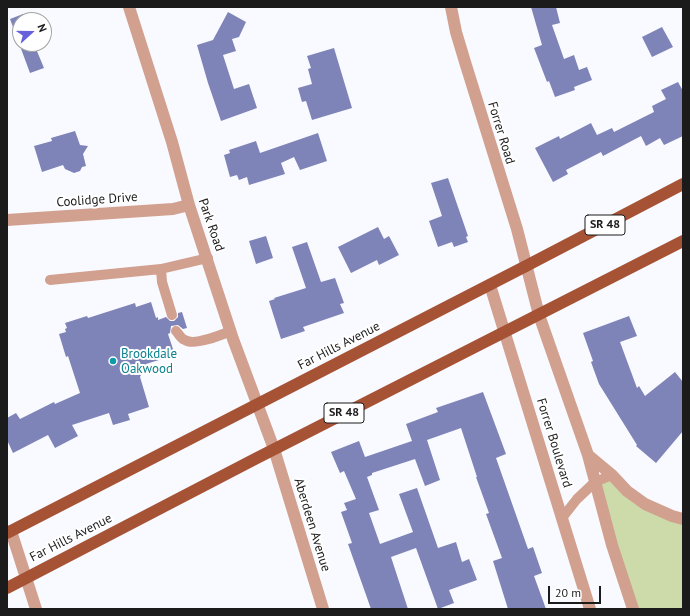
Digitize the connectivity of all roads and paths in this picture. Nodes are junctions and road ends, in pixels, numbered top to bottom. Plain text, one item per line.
1 (129, 7) edge
2 (451, 7) edge
3 (683, 184) edge
4 (189, 205) junction
5 (7, 220) edge
6 (683, 241) edge
7 (208, 258) junction
8 (526, 266) junction
9 (161, 269) junction
10 (50, 280) dead end
11 (490, 285) junction
12 (172, 315) dead end
13 (539, 315) junction
14 (176, 331) dead end
15 (231, 331) junction
16 (505, 332) junction
17 (257, 404) junction
18 (274, 449) junction
19 (588, 455) junction
20 (612, 475) junction
21 (595, 482) junction
22 (562, 518) junction
23 (683, 519) edge
24 (9, 532) edge
25 (26, 578) junction
26 (7, 588) edge
27 (36, 609) edge
28 (323, 609) edge
29 (590, 609) edge
30 (633, 609) edge

1 - 4 street, Park Road
2 - 8 street, Forrer Road
3 - 8 main road, Far Hills Avenue / SR 48
4 - 5 street, Coolidge Drive
4 - 7 street, Park Road
6 - 13 main road, Far Hills Avenue / SR 48
7 - 9 lane
7 - 15 street, Park Road
8 - 11 main road, Far Hills Avenue / SR 48
8 - 13 street, Forrer Road
9 - 10 lane
9 - 12 lane
11 - 16 street, Forrer Boulevard
11 - 17 main road, Far Hills Avenue / SR 48
13 - 16 main road, Far Hills Avenue / SR 48
13 - 19 street, Forrer Boulevard
14 - 15 lane
15 - 17 street, Park Road
16 - 18 main road, Far Hills Avenue / SR 48
16 - 22 street, Forrer Boulevard
17 - 18 street, Park Road
17 - 24 main road, Far Hills Avenue / SR 48
18 - 25 main road, Far Hills Avenue / SR 48
18 - 28 street, Aberdeen Avenue
19 - 20 street
19 - 21 street, Forrer Boulevard
20 - 21 lane
20 - 23 street
21 - 22 lane
21 - 30 street, Forrer Boulevard
22 - 29 street, Forrer Boulevard
24 - 25 street
25 - 26 main road, Far Hills Avenue / SR 48
25 - 27 street

